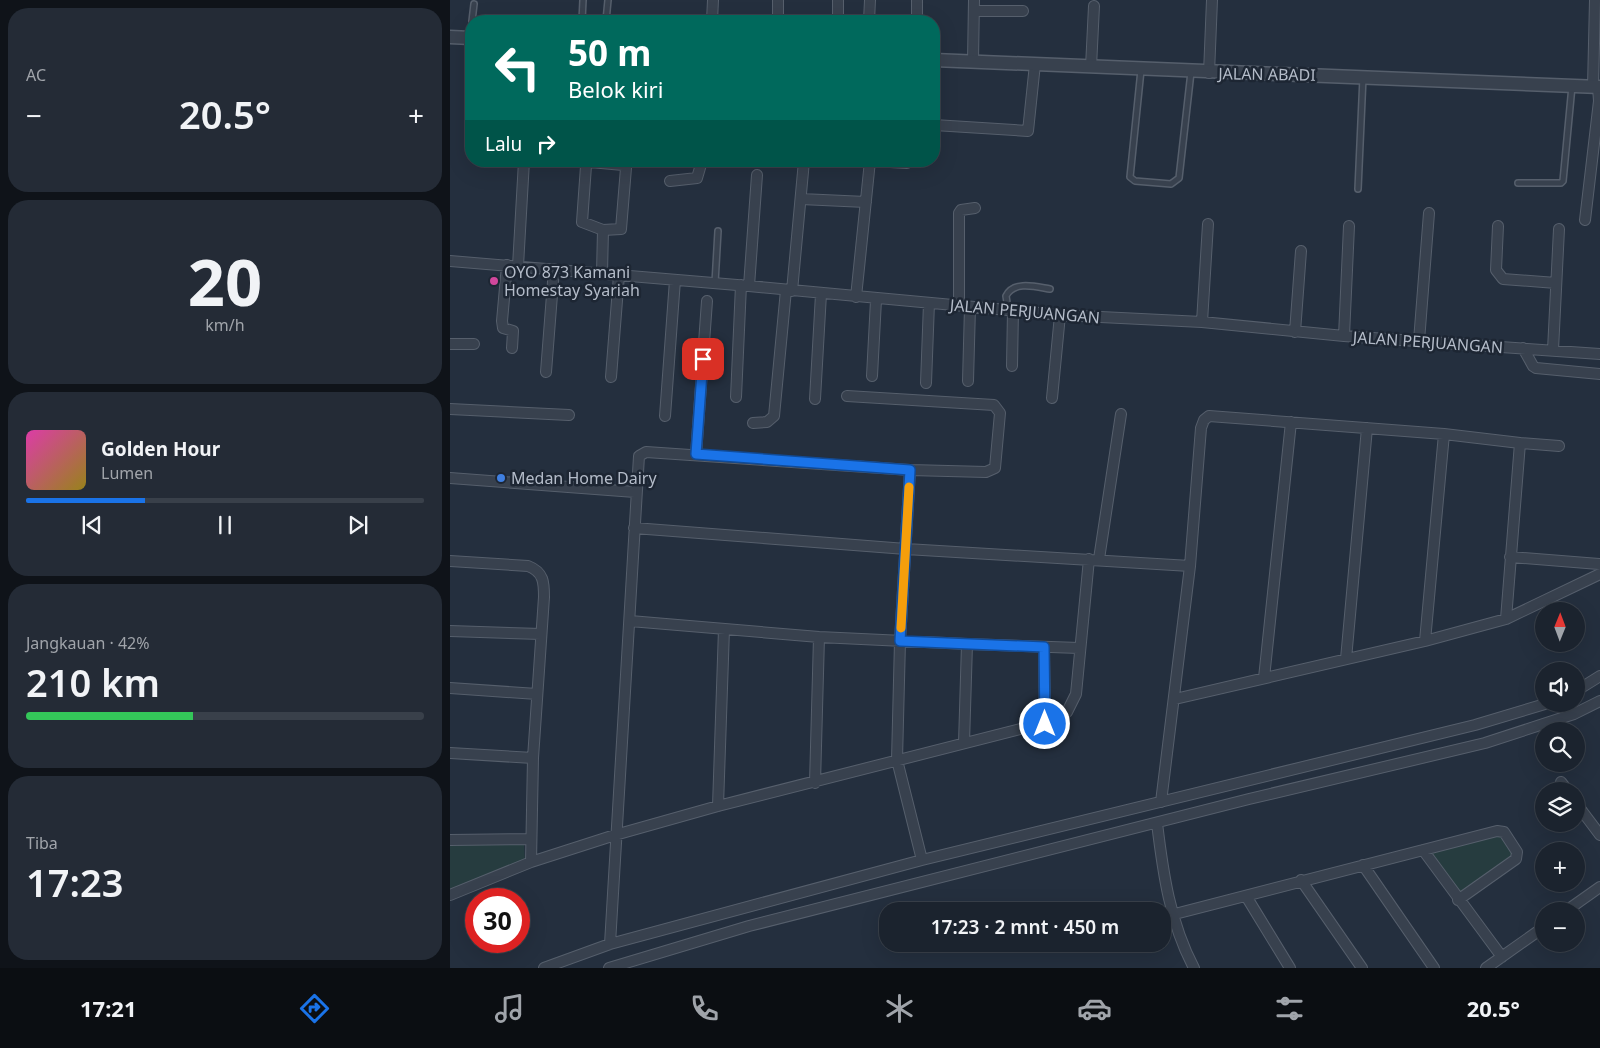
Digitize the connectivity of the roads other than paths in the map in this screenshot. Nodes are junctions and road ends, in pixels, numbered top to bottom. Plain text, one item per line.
1 (583, 0) edge
2 (608, 0) edge
3 (713, 0) edge
4 (778, 0) edge
5 (838, 0) edge
6 (870, 0) edge
7 (917, 0) edge
8 (1212, 0) edge
9 (1595, 0) edge
10 (474, 4) dead end
11 (974, 5) edge
12 (1094, 6) dead end
13 (1023, 11) dead end
14 (473, 15) edge
15 (582, 15) edge
16 (607, 15) edge
17 (712, 15) edge
18 (778, 15) edge
19 (838, 15) edge
20 (869, 15) edge
21 (917, 15) edge
22 (465, 36) edge
23 (450, 37) edge
24 (940, 60) edge
25 (973, 61) junction
26 (1035, 64) junction
27 (1091, 67) junction
28 (1141, 70) junction
29 (1191, 72) junction
30 (1209, 73) junction
31 (1363, 76) junction
32 (1572, 86) junction
33 (1597, 87) edge
34 (940, 125) edge
35 (523, 167) edge
36 (586, 167) edge
37 (625, 167) edge
38 (700, 167) edge
39 (804, 167) edge
40 (871, 167) edge
41 (757, 175) dead end
42 (670, 180) dead end
43 (1518, 183) dead end
44 (1358, 189) dead end
45 (801, 199) junction
46 (866, 202) junction
47 (975, 208) dead end
48 (1429, 213) dead end
49 (1585, 220) dead end
50 (1208, 224) dead end
51 (1349, 226) dead end
52 (1498, 226) dead end
53 (1559, 229) dead end
54 (604, 230) junction
55 (718, 230) dead end
56 (1301, 251) dead end
57 (450, 261) edge
58 (512, 265) junction
59 (554, 269) junction
60 (602, 273) junction
61 (619, 275) junction
62 (675, 280) junction
63 (715, 283) junction
64 (1556, 283) junction
65 (745, 286) junction
66 (789, 290) junction
67 (1050, 290) dead end
68 (822, 294) junction
69 (856, 298) junction
70 (876, 300) junction
71 (707, 301) dead end
72 (929, 303) junction
73 (959, 306) junction
74 (970, 307) junction
75 (1010, 310) junction
76 (1060, 315) junction
77 (1202, 322) junction
78 (1295, 332) junction
79 (1344, 336) junction
80 (1419, 341) junction
81 (450, 344) edge
82 (474, 344) dead end
83 (512, 348) dead end
84 (1523, 348) junction
85 (1553, 350) junction
86 (1600, 354) edge
87 (1012, 366) dead end
88 (546, 372) dead end
89 (1600, 374) edge
90 (872, 376) dead end
91 (611, 377) dead end
92 (968, 381) dead end
93 (926, 383) dead end
94 (847, 396) dead end
95 (736, 397) dead end
96 (1052, 398) dead end
97 (815, 399) dead end
98 (450, 409) edge
99 (1121, 414) dead end
100 (569, 415) dead end
101 (665, 416) dead end
102 (1291, 422) junction
103 (753, 423) dead end
104 (1367, 428) junction
105 (1444, 434) junction
106 (1520, 443) junction
107 (1559, 446) dead end
108 (696, 454) junction
109 (910, 470) junction
110 (450, 478) edge
111 (635, 492) junction
112 (634, 528) junction
113 (906, 549) junction
114 (1600, 552) edge
115 (1510, 557) junction
116 (1094, 559) junction
117 (450, 562) edge
118 (1190, 566) junction
119 (1599, 574) edge
120 (1506, 619) junction
121 (630, 621) junction
122 (724, 629) junction
123 (450, 631) edge
124 (541, 634) junction
125 (819, 637) junction
126 (900, 641) junction
127 (1425, 641) junction
128 (967, 644) junction
129 (1044, 647) junction
130 (1079, 648) junction
131 (1346, 659) junction
132 (1600, 676) edge
133 (1264, 678) junction
134 (1585, 685) edge
135 (450, 688) edge
136 (537, 694) junction
137 (1175, 698) junction
138 (1600, 701) edge
139 (1585, 705) edge
140 (1535, 707) edge
141 (1564, 712) edge
142 (1045, 724) junction
143 (964, 743) junction
144 (450, 753) edge
145 (533, 758) junction
146 (897, 760) junction
147 (1244, 781) junction
148 (815, 783) junction
149 (1249, 799) junction
150 (1161, 802) junction
151 (718, 806) junction
152 (1585, 814) edge
153 (1157, 823) junction
154 (1066, 825) junction
155 (616, 835) junction
156 (1600, 835) edge
157 (531, 839) junction
158 (450, 840) edge
159 (1072, 843) junction
160 (1422, 850) junction
161 (922, 860) junction
162 (531, 862) junction
163 (1363, 865) junction
164 (1301, 880) junction
165 (1600, 887) edge
166 (450, 896) edge
167 (1246, 896) junction
168 (1458, 900) junction
169 (1579, 902) edge
170 (744, 907) junction
171 (1172, 915) junction
172 (749, 926) junction
173 (1535, 933) edge
174 (610, 944) junction
175 (1502, 957) junction
176 (628, 965) edge
177 (544, 968) edge
178 (609, 968) edge
179 (1194, 968) edge
180 (1290, 968) edge
181 (1362, 968) edge
182 (1434, 968) edge
183 (1486, 968) edge

1 - 15 lane
2 - 16 lane
3 - 17 street
4 - 18 street
5 - 19 street
6 - 20 street
7 - 21 street
8 - 30 street
9 - 33 street
10 - 14 lane
11 - 13 street
11 - 25 street
12 - 27 street
22 - 23 street
24 - 25 street, JALAN ABADI
25 - 26 street, JALAN ABADI
26 - 27 street, JALAN ABADI
26 - 34 street
27 - 28 street, JALAN ABADI
28 - 29 street, JALAN ABADI
28 - 29 lane
29 - 30 street, JALAN ABADI
30 - 31 street, JALAN ABADI
31 - 32 street, JALAN ABADI
31 - 44 lane
32 - 33 street, JALAN ABADI
32 - 43 lane
33 - 49 street
35 - 58 street
36 - 54 street
37 - 54 street
38 - 42 street
39 - 45 street
40 - 46 street
41 - 65 street
45 - 46 street
45 - 66 street
46 - 69 street
47 - 73 street
48 - 80 street
50 - 77 street
51 - 79 street
52 - 64 street
53 - 64 street
54 - 60 street
55 - 63 lane
56 - 78 street
57 - 58 street, JALAN PERJUANGAN
58 - 59 street, JALAN PERJUANGAN
58 - 83 street
59 - 60 street, JALAN PERJUANGAN
59 - 88 street
60 - 61 street, JALAN PERJUANGAN
61 - 62 street, JALAN PERJUANGAN
61 - 91 street
62 - 63 street, JALAN PERJUANGAN
62 - 101 street
63 - 65 street, JALAN PERJUANGAN
64 - 85 street
65 - 66 street, JALAN PERJUANGAN
65 - 95 street
66 - 68 street, JALAN PERJUANGAN
66 - 103 street
67 - 75 lane
68 - 69 street, JALAN PERJUANGAN
68 - 97 street
69 - 70 street, JALAN PERJUANGAN
70 - 72 street, JALAN PERJUANGAN
70 - 90 street
71 - 108 street
72 - 73 street, JALAN PERJUANGAN
72 - 93 street
73 - 74 street, JALAN PERJUANGAN
74 - 75 street, JALAN PERJUANGAN
74 - 92 street
75 - 76 street, JALAN PERJUANGAN
75 - 87 street
76 - 77 street, JALAN PERJUANGAN
76 - 96 street
77 - 78 street, JALAN PERJUANGAN
78 - 79 street, JALAN PERJUANGAN
79 - 80 street, JALAN PERJUANGAN
80 - 84 street, JALAN PERJUANGAN
81 - 82 street
84 - 85 street, JALAN PERJUANGAN
84 - 89 street
85 - 86 street, JALAN PERJUANGAN
94 - 109 street
98 - 100 street
99 - 116 street
102 - 104 street
102 - 118 street
102 - 133 street
104 - 105 street
104 - 131 street
105 - 106 street
105 - 127 street
106 - 107 street
106 - 115 street
108 - 109 street
108 - 111 street
109 - 113 street
110 - 111 street
111 - 112 street
112 - 113 street
112 - 121 street
113 - 116 street
113 - 126 street
114 - 119 street
115 - 119 street
115 - 120 street
116 - 118 street
116 - 130 street
117 - 124 street
118 - 137 street
119 - 120 street
120 - 127 street
121 - 122 street
121 - 155 street
122 - 125 street
122 - 151 street
123 - 124 street
124 - 136 street
125 - 126 street
125 - 148 street
126 - 128 street
126 - 146 street
127 - 131 street
128 - 129 street
128 - 143 street
129 - 130 street
129 - 142 street
130 - 142 street
131 - 133 street
132 - 134 street
133 - 137 street
135 - 136 street
136 - 145 street
137 - 150 street
138 - 139 street
140 - 147 street
141 - 149 street
142 - 143 street
143 - 146 street
144 - 145 street
145 - 157 street
146 - 148 street
146 - 161 street
147 - 149 street
147 - 150 street
148 - 151 street
149 - 153 street
150 - 154 street
151 - 155 street
152 - 156 street
153 - 159 street
153 - 171 street
154 - 159 street
154 - 161 street
155 - 162 street
155 - 174 street
157 - 158 street
157 - 162 street
159 - 172 street
160 - 163 street
160 - 168 street
160 - 168 street
161 - 170 street
162 - 166 street
163 - 164 street
163 - 182 street
164 - 167 street
164 - 181 street
165 - 169 street
167 - 171 street
167 - 180 street
168 - 175 street
170 - 172 street
170 - 174 street
171 - 179 street
172 - 176 street
173 - 175 street
174 - 177 street
175 - 183 street
176 - 178 street

